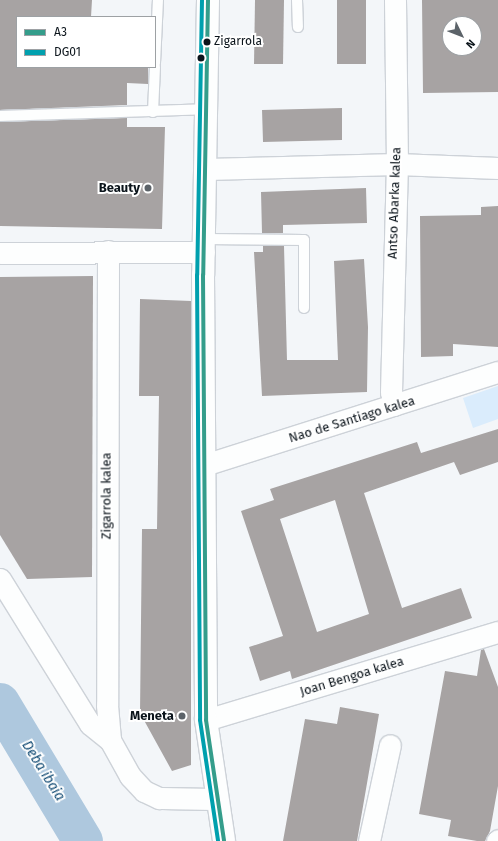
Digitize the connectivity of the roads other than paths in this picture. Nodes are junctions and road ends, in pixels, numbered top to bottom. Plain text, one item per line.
1 (158, 0) edge
2 (208, 0) edge
3 (297, 0) edge
4 (395, 0) edge
5 (298, 27) dead end
6 (156, 42) edge
7 (155, 68) edge
8 (207, 109) junction
9 (153, 112) junction
10 (0, 116) edge
11 (397, 164) junction
12 (498, 168) edge
13 (207, 169) junction
14 (204, 245) junction
15 (108, 251) junction
16 (0, 253) edge
17 (304, 308) dead end
18 (498, 372) edge
19 (394, 406) junction
20 (204, 465) junction
21 (0, 579) edge
22 (498, 632) edge
23 (206, 720) junction
24 (110, 740) junction
25 (390, 745) dead end
26 (215, 799) junction
27 (224, 841) edge
28 (369, 841) edge

1 - 6 lane
2 - 8 street
3 - 5 lane
4 - 11 street, Antso Abarka kalea
7 - 9 lane
8 - 9 lane
8 - 13 street
9 - 10 lane
11 - 12 street
11 - 13 street
11 - 19 street, Antso Abarka kalea
13 - 14 street
14 - 15 street
14 - 17 lane
14 - 20 street
15 - 16 street
15 - 24 street, Zigarrola kalea
18 - 19 street, Nao de Santiago kalea
19 - 20 street, Nao de Santiago kalea
20 - 23 street
21 - 24 street, Zigarrola kalea
22 - 23 street, Joan Bengoa kalea
23 - 26 street
24 - 26 street, Zigarrola kalea
25 - 28 street
26 - 27 street

